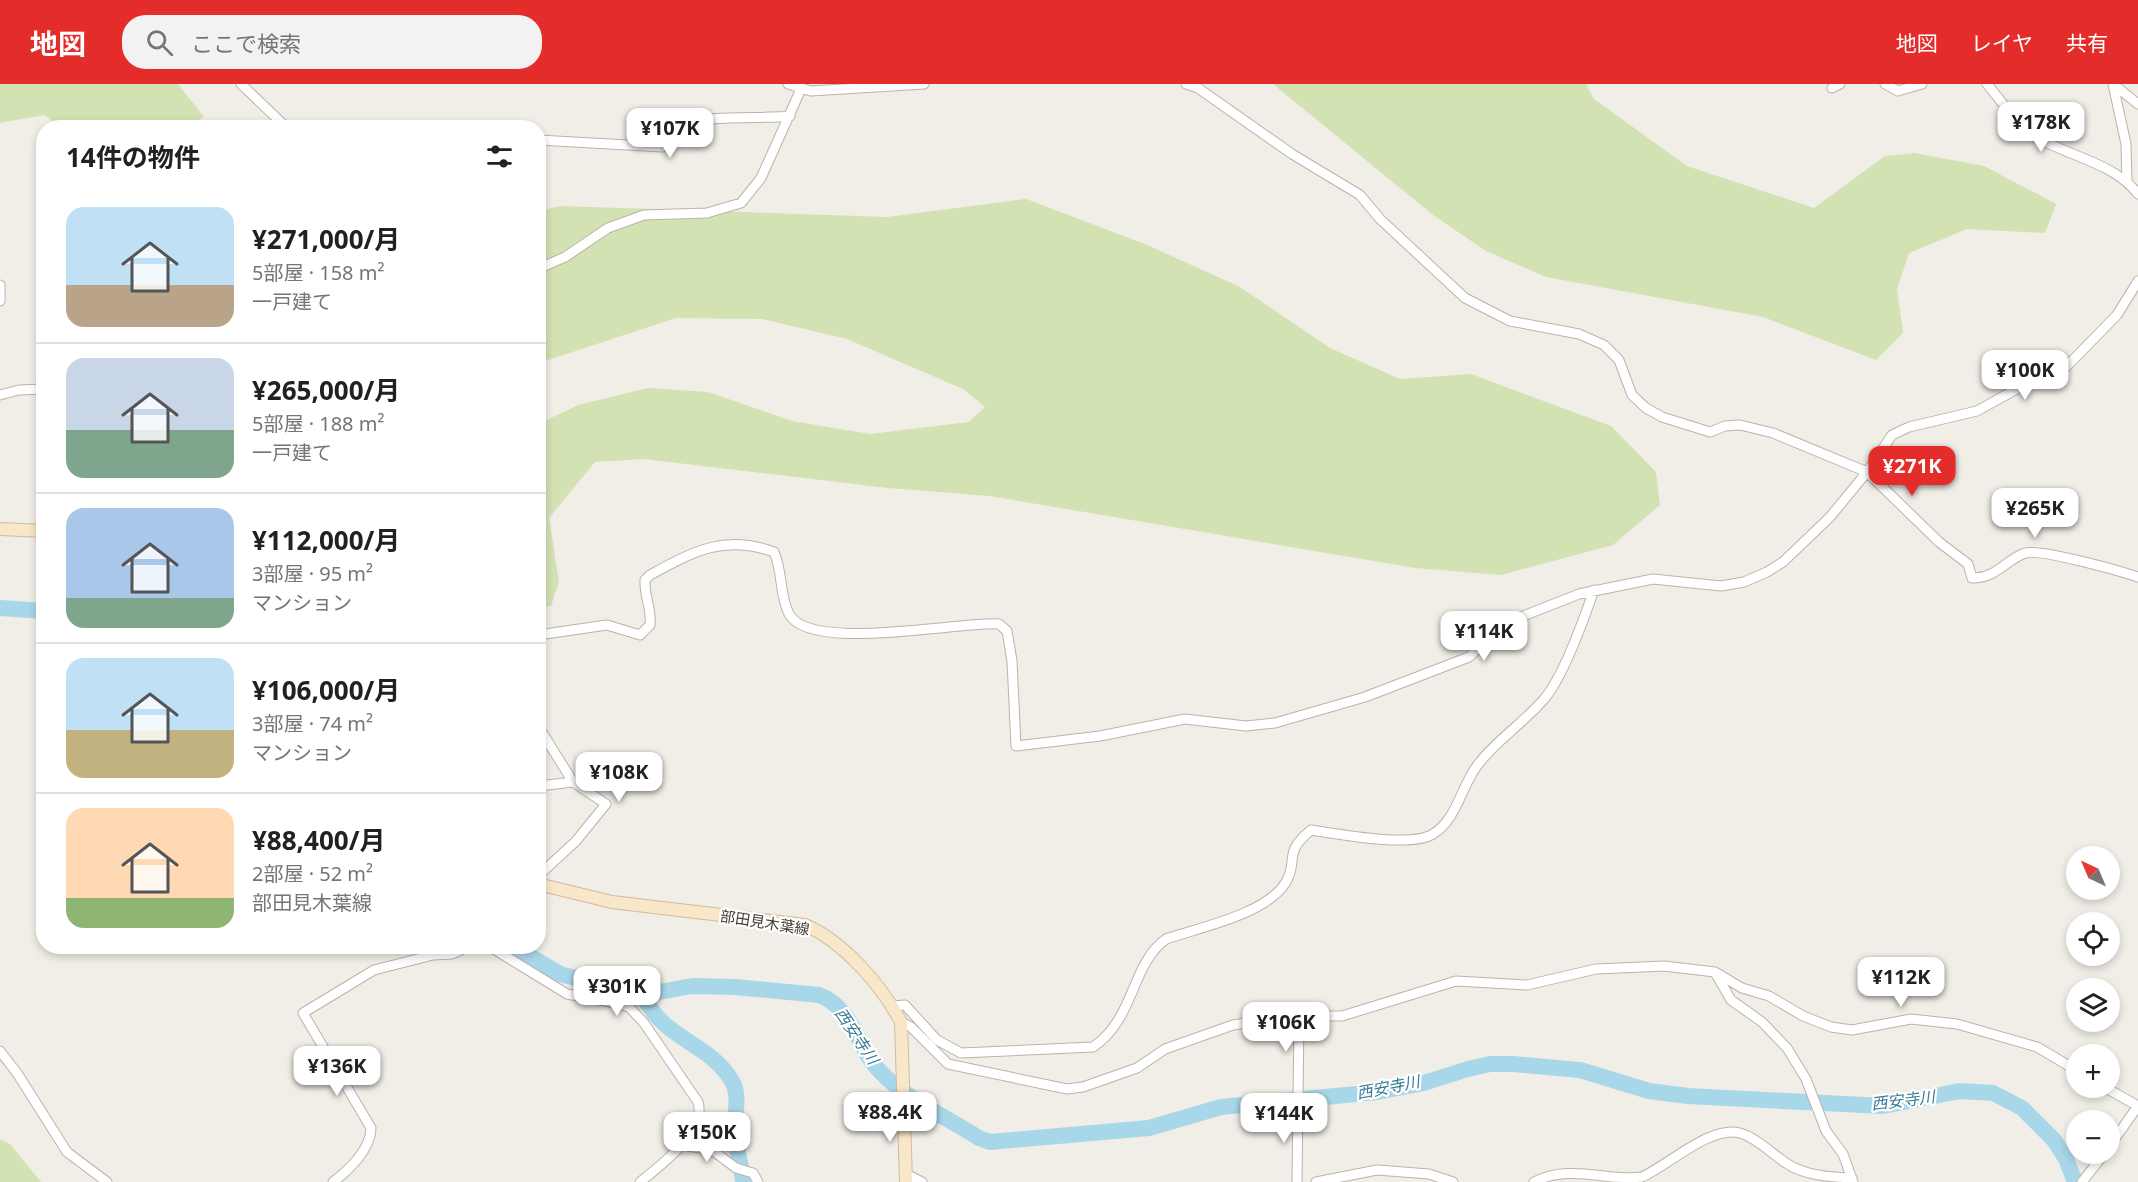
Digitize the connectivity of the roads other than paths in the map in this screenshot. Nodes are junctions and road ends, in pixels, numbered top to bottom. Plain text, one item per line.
1 (241, 84) edge
2 (788, 84) edge
3 (924, 84) edge
4 (1186, 84) edge
5 (1885, 84) edge
6 (1922, 84) edge
7 (1988, 84) edge
8 (801, 89) junction
9 (2138, 104) edge
10 (790, 117) junction
11 (279, 120) edge
12 (546, 140) edge
13 (2127, 180) junction
14 (2138, 194) edge
15 (546, 265) edge
16 (2138, 281) edge
17 (0, 285) edge
18 (0, 301) edge
19 (36, 389) edge
20 (0, 395) edge
21 (1867, 472) junction
22 (0, 529) edge
23 (36, 531) edge
24 (2138, 577) edge
25 (1594, 590) junction
26 (546, 634) edge
27 (546, 739) edge
28 (573, 782) junction
29 (546, 785) edge
30 (546, 869) edge
31 (546, 886) edge
32 (452, 954) edge
33 (502, 954) edge
34 (1715, 972) junction
35 (892, 1005) junction
36 (1299, 1016) junction
37 (901, 1022) junction
38 (0, 1051) edge
39 (2066, 1064) edge
40 (2120, 1096) edge
41 (2138, 1106) edge
42 (2120, 1131) edge
43 (682, 1145) junction
44 (2096, 1164) edge
45 (906, 1178) edge
46 (1853, 1180) edge
47 (107, 1182) edge
48 (333, 1182) edge
49 (640, 1182) edge
50 (758, 1182) edge
51 (922, 1182) edge
52 (1297, 1182) edge
53 (1316, 1182) edge
54 (1453, 1182) edge
55 (1534, 1182) edge
56 (2082, 1182) edge

1 - 11 street
2 - 8 street
3 - 8 street
4 - 21 street
5 - 6 street
7 - 13 street
8 - 10 street
9 - 13 street
10 - 12 street
10 - 15 street
13 - 14 street
16 - 21 street
17 - 18 street
19 - 20 street
21 - 24 street
21 - 25 street
22 - 23 main road
25 - 26 street
25 - 35 street
27 - 28 street
28 - 29 street
28 - 30 street
31 - 35 main road, 部田見木葉線
32 - 48 street
33 - 43 street
34 - 36 street
34 - 39 street
34 - 46 street
35 - 37 main road, 部田見木葉線
36 - 37 street
36 - 52 street
37 - 45 main road, 部田見木葉線
38 - 47 street
40 - 41 street
41 - 42 street
43 - 49 street
43 - 50 street
44 - 56 street
45 - 51 street
46 - 55 street
53 - 54 street

